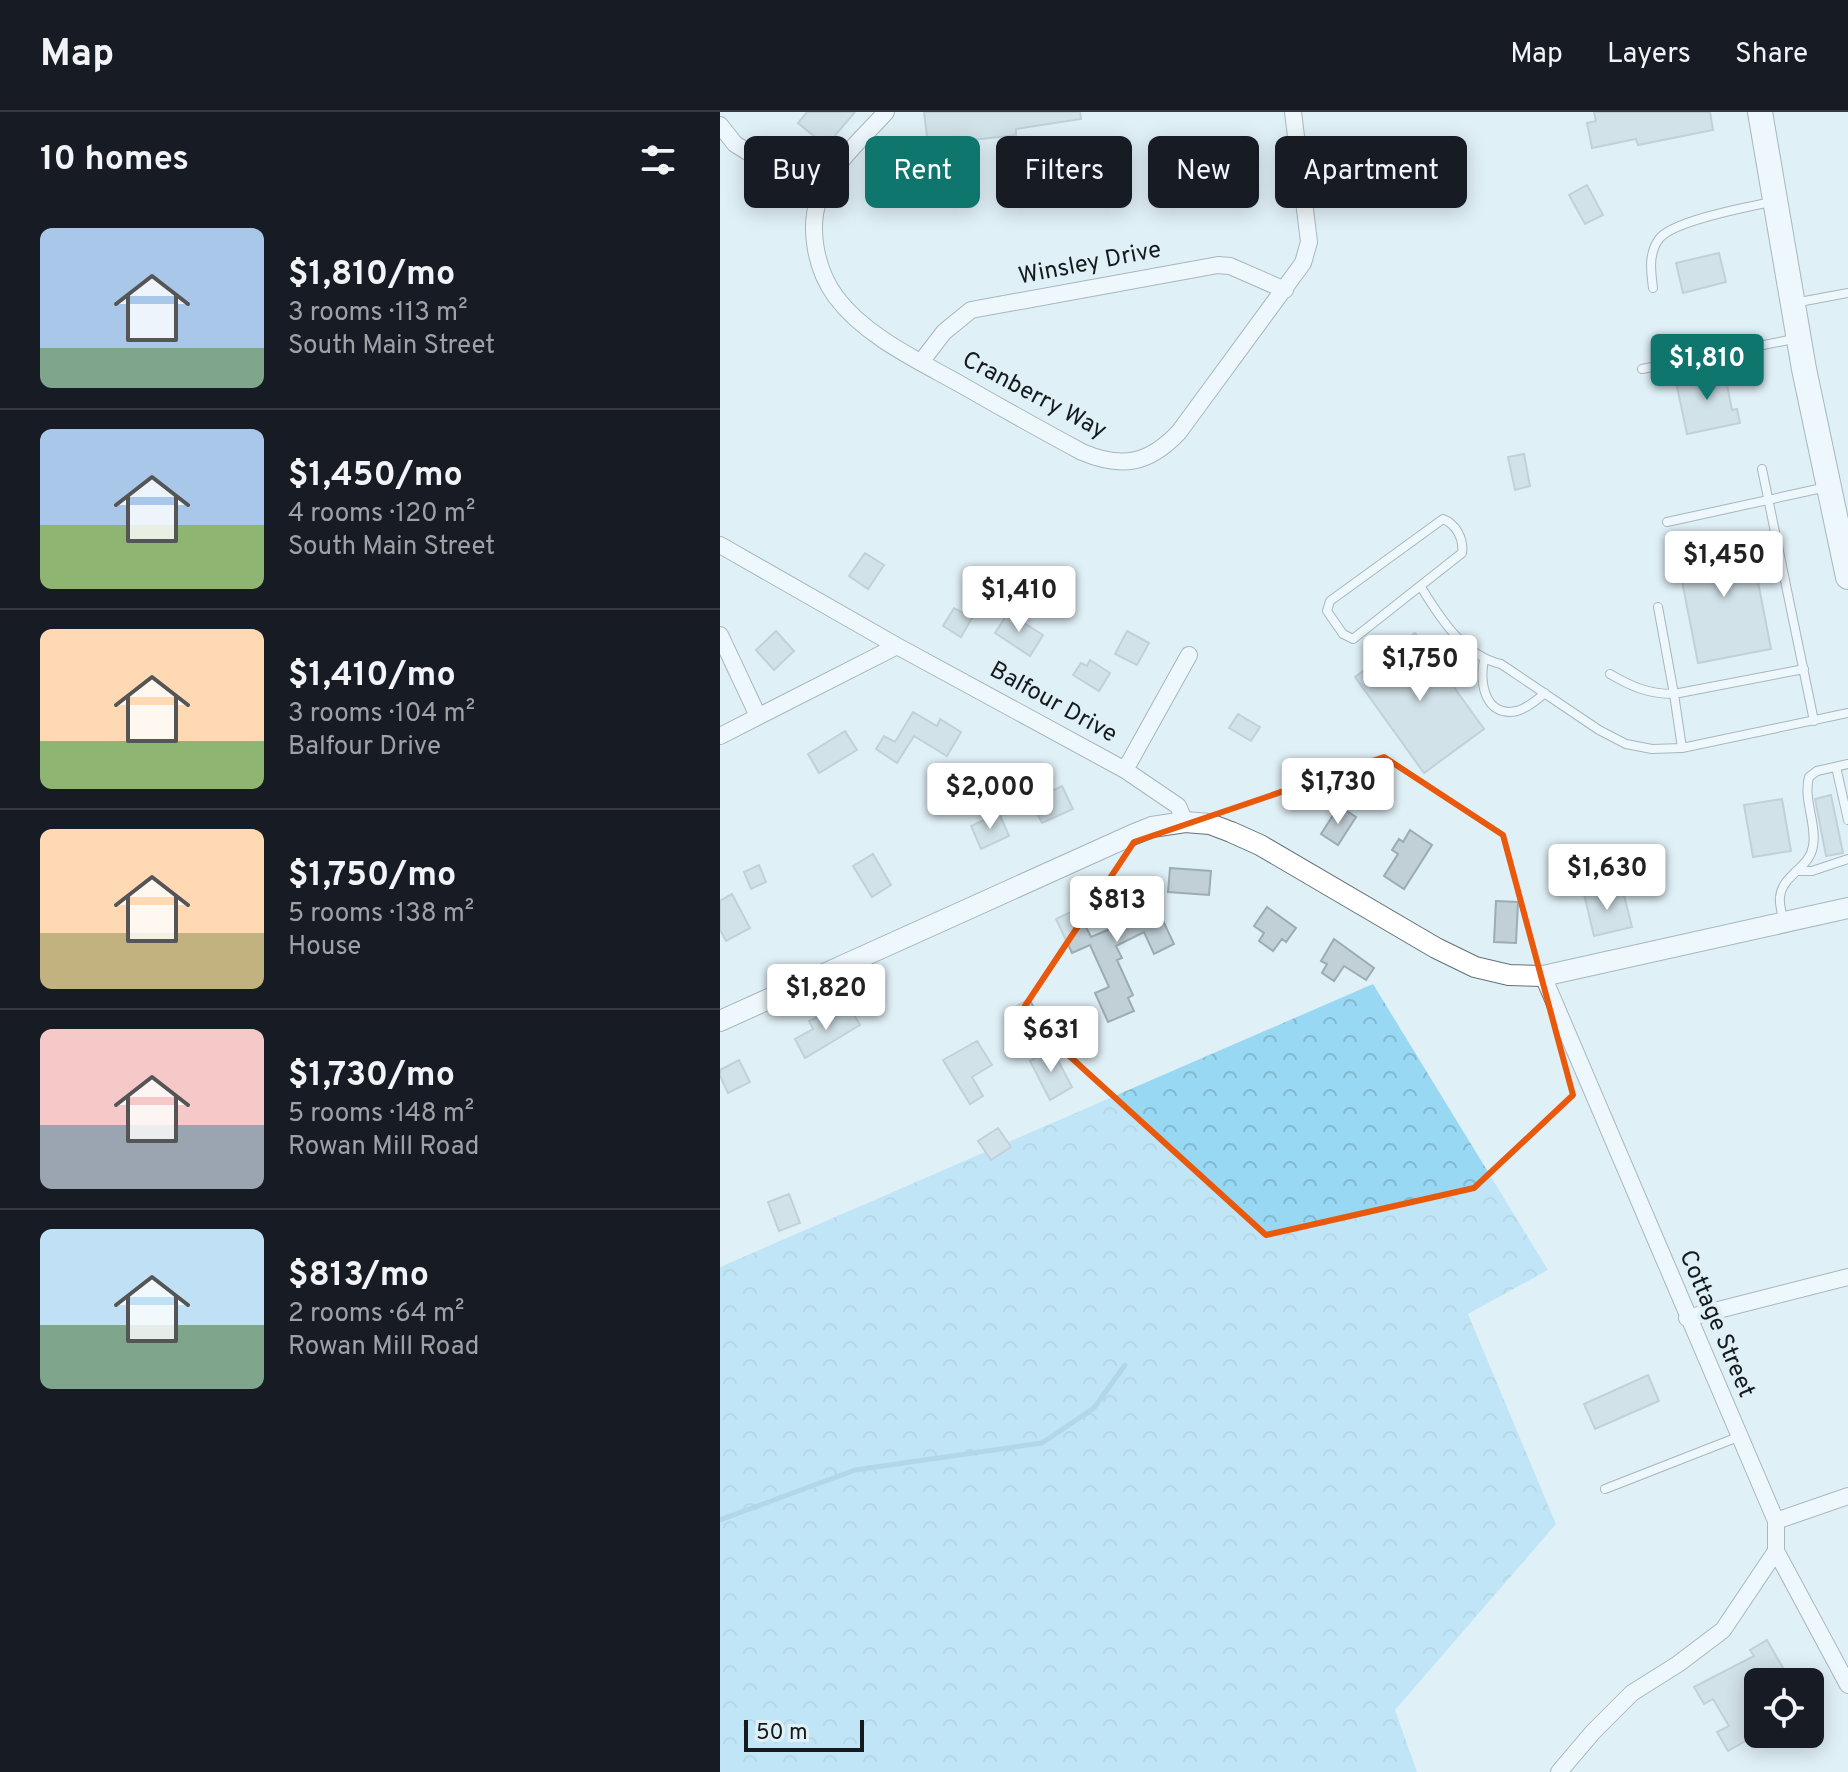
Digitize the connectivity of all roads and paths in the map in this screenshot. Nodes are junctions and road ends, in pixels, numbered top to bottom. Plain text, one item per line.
1 (886, 112) edge
2 (1293, 112) edge
3 (1760, 112) edge
4 (720, 125) edge
5 (744, 150) edge
6 (849, 154) edge
7 (1775, 200) junction
8 (816, 208) edge
9 (1653, 288) dead end
10 (1285, 290) junction
11 (1848, 293) edge
12 (1793, 303) junction
13 (1799, 338) junction
14 (921, 362) junction
15 (1642, 369) dead end
16 (1762, 469) dead end
17 (1829, 486) junction
18 (1769, 500) junction
19 (1667, 522) dead end
20 (720, 545) edge
21 (1848, 577) edge
22 (1421, 587) junction
23 (1658, 607) dead end
24 (720, 635) edge
25 (897, 646) junction
26 (1189, 655) dead end
27 (1484, 660) junction
28 (1804, 669) junction
29 (1610, 674) dead end
30 (1545, 693) junction
31 (1674, 694) junction
32 (1848, 713) edge
33 (758, 716) junction
34 (1814, 721) junction
35 (720, 736) edge
36 (1682, 748) junction
37 (1848, 764) edge
38 (1836, 767) junction
39 (1125, 770) junction
40 (1848, 820) edge
41 (1185, 822) junction
42 (1848, 859) edge
43 (1796, 871) junction
44 (1848, 908) edge
45 (1784, 923) junction
46 (1543, 976) junction
47 (720, 1021) edge
48 (1848, 1277) edge
49 (1687, 1318) junction
50 (1738, 1437) junction
51 (1605, 1489) dead end
52 (1848, 1496) edge
53 (1776, 1521) junction
54 (1776, 1551) junction
55 (1848, 1685) edge
56 (1559, 1772) edge

1 - 6 street
2 - 10 street, Cranberry Way
3 - 7 main road
4 - 5 street
7 - 9 lane
7 - 12 main road
8 - 14 street, Cranberry Way
10 - 14 street, Winsley Drive
10 - 14 street, Cranberry Way
11 - 12 lane
12 - 13 main road
13 - 15 lane
13 - 17 main road
16 - 18 lane
17 - 18 lane
17 - 21 main road
18 - 19 lane
18 - 28 lane
20 - 25 street, Balfour Drive
22 - 22 lane
22 - 27 lane
23 - 31 lane
24 - 33 street
25 - 33 street
25 - 39 street, Balfour Drive
26 - 39 street
27 - 30 lane
27 - 30 lane
28 - 31 lane
28 - 34 lane
29 - 31 lane
30 - 36 lane
31 - 36 lane
32 - 34 lane
33 - 35 street
34 - 36 lane
37 - 38 lane
38 - 40 lane
38 - 43 lane
39 - 41 street, Balfour Drive
41 - 46 street
41 - 47 street
42 - 43 lane
43 - 45 lane
44 - 45 street
45 - 46 street
46 - 49 street, Cottage Street
48 - 49 street
49 - 50 street, Cottage Street
50 - 51 lane
50 - 53 street, Cottage Street
52 - 53 street
53 - 54 street, Cottage Street
54 - 55 street, Cottage Street
54 - 56 street

